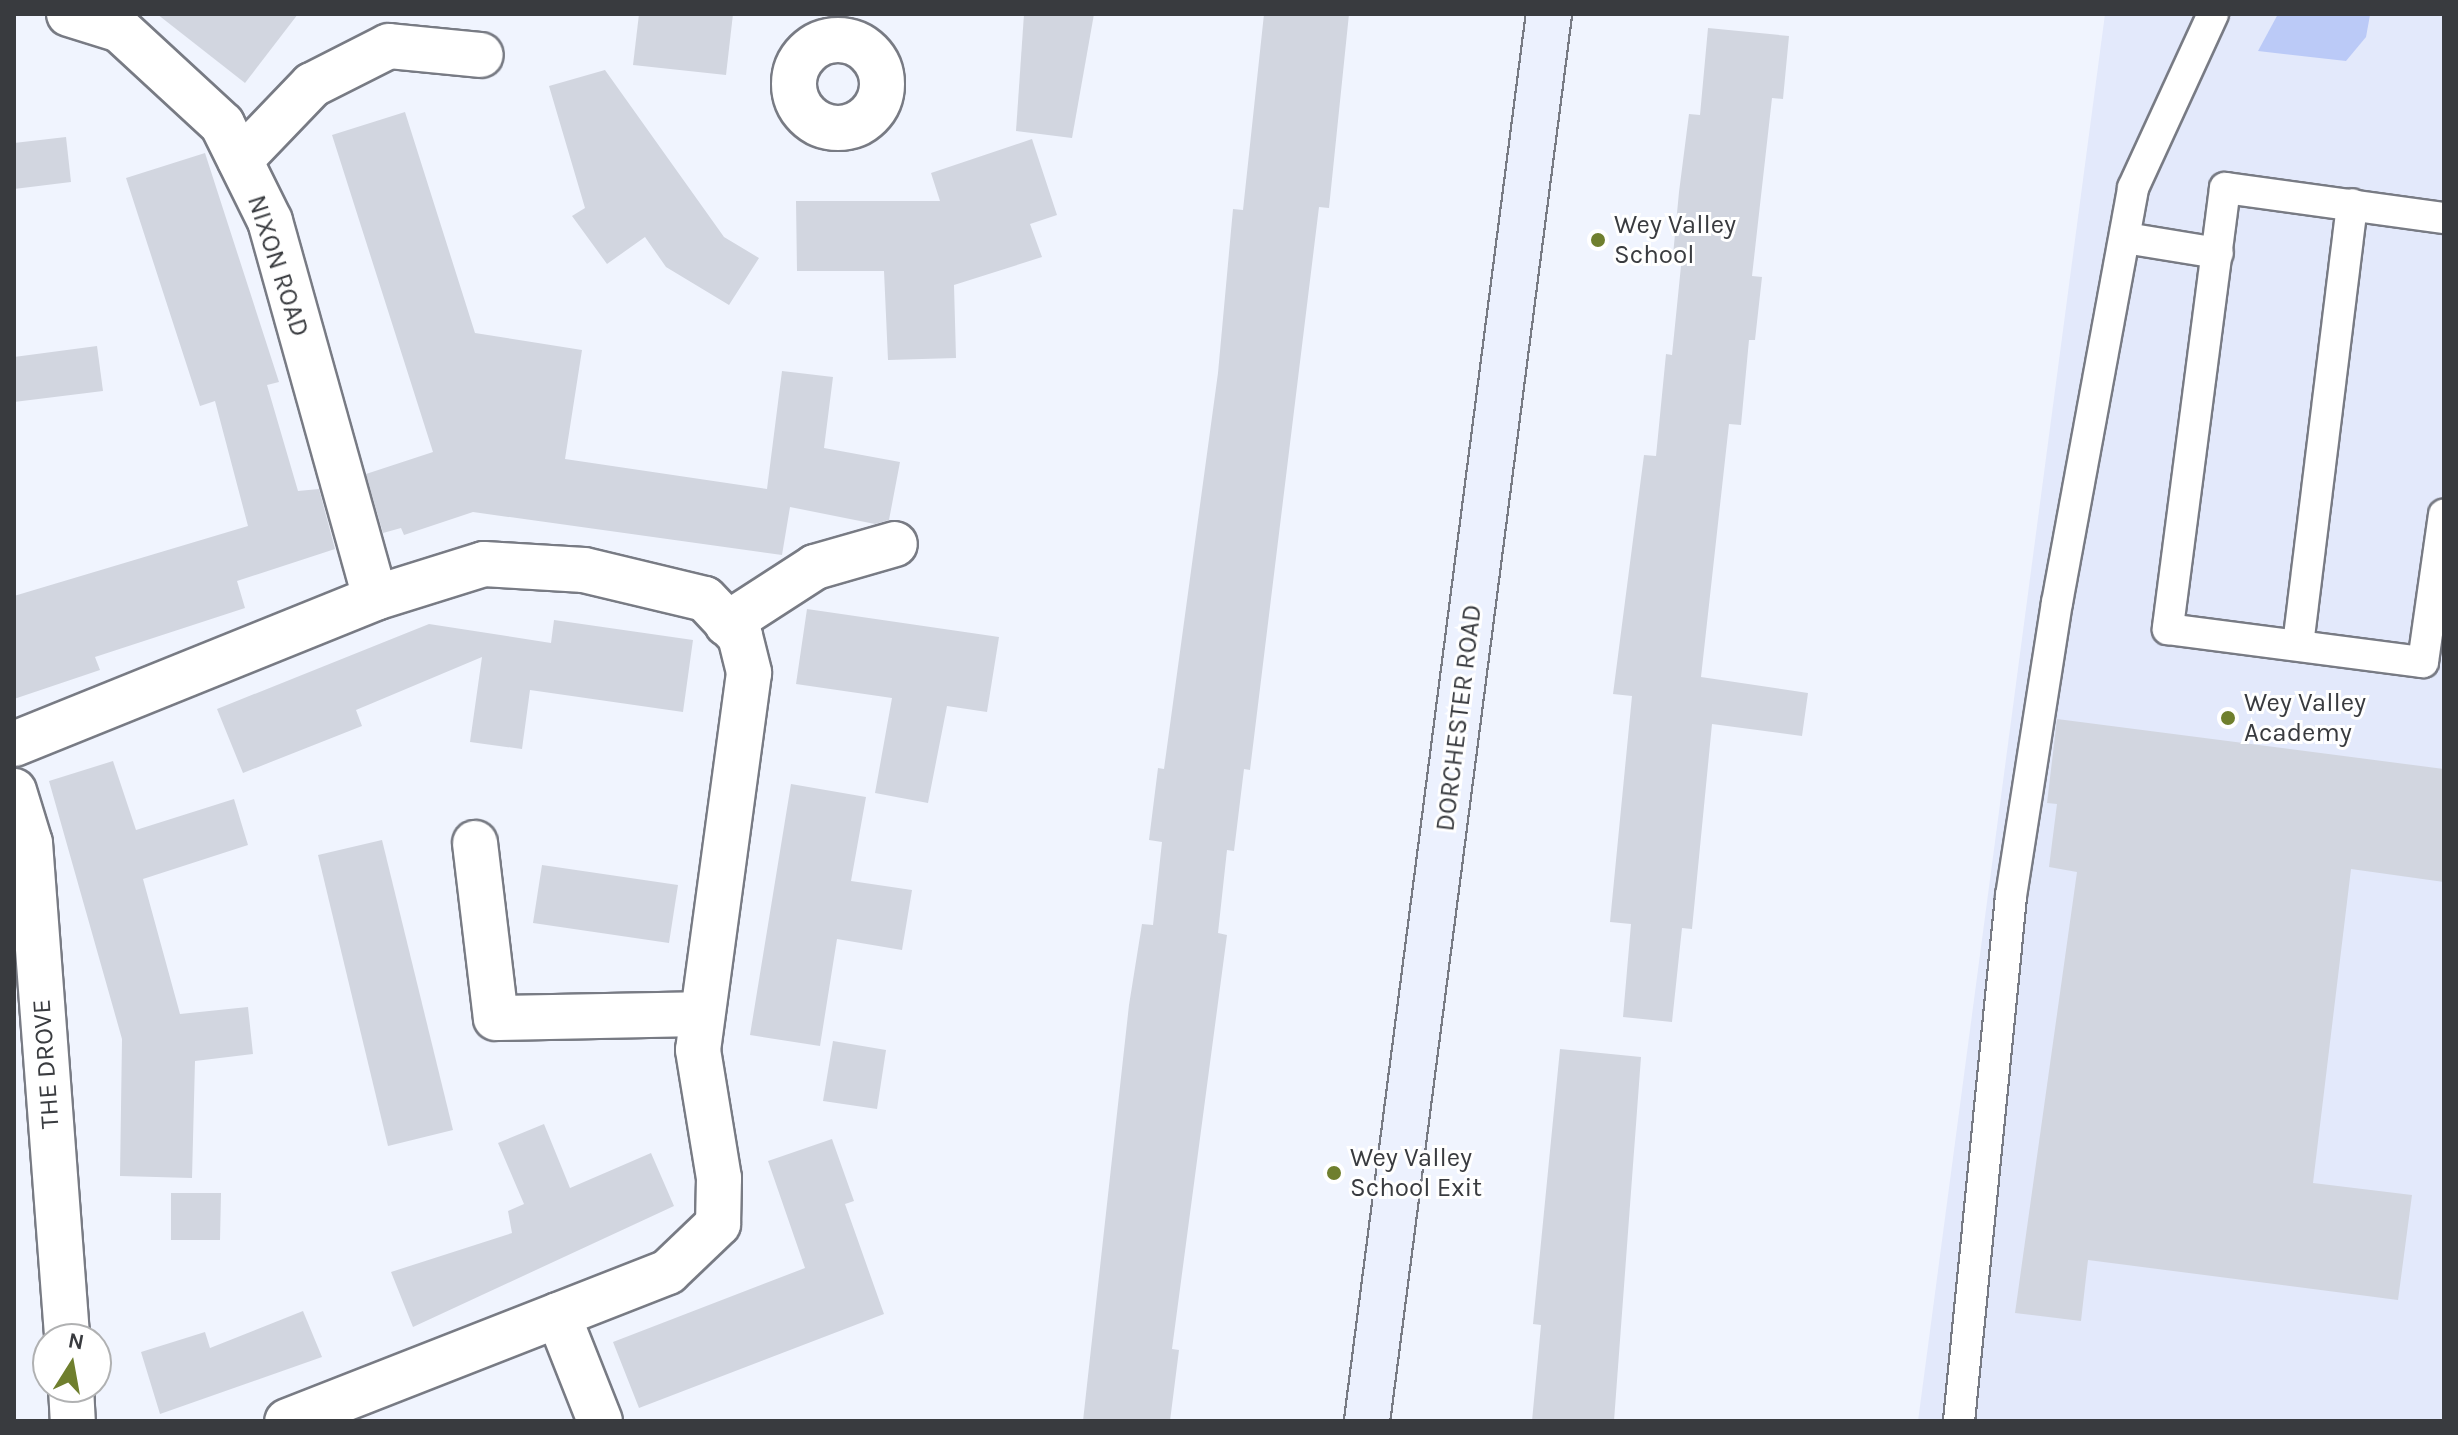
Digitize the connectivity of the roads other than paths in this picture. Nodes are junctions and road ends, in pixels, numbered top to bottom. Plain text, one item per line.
1 (69, 14) edge
2 (1549, 14) edge
3 (2213, 14) edge
4 (481, 55) dead end
5 (240, 160) junction
6 (2352, 204) junction
7 (2444, 218) edge
8 (2126, 238) junction
9 (2218, 253) junction
10 (2444, 514) edge
11 (895, 544) dead end
12 (375, 598) junction
13 (727, 624) junction
14 (2298, 645) junction
15 (14, 744) edge
16 (14, 791) edge
17 (475, 843) dead end
18 (702, 1014) junction
19 (558, 1315) junction
20 (66, 1323) edge
21 (287, 1421) edge
22 (600, 1421) edge
23 (1367, 1421) edge
24 (1959, 1421) edge

1 - 5 street, NIXON ROAD
2 - 23 main road, DORCHESTER ROAD
3 - 8 lane
4 - 5 street
5 - 12 street, NIXON ROAD
6 - 7 lane
6 - 9 lane
6 - 14 lane
8 - 9 lane
8 - 24 lane
9 - 14 lane
10 - 14 lane
11 - 13 street
12 - 13 street
12 - 15 street
13 - 18 street
16 - 20 street, THE DROVE
17 - 18 street
18 - 19 street
19 - 21 street
19 - 22 street

